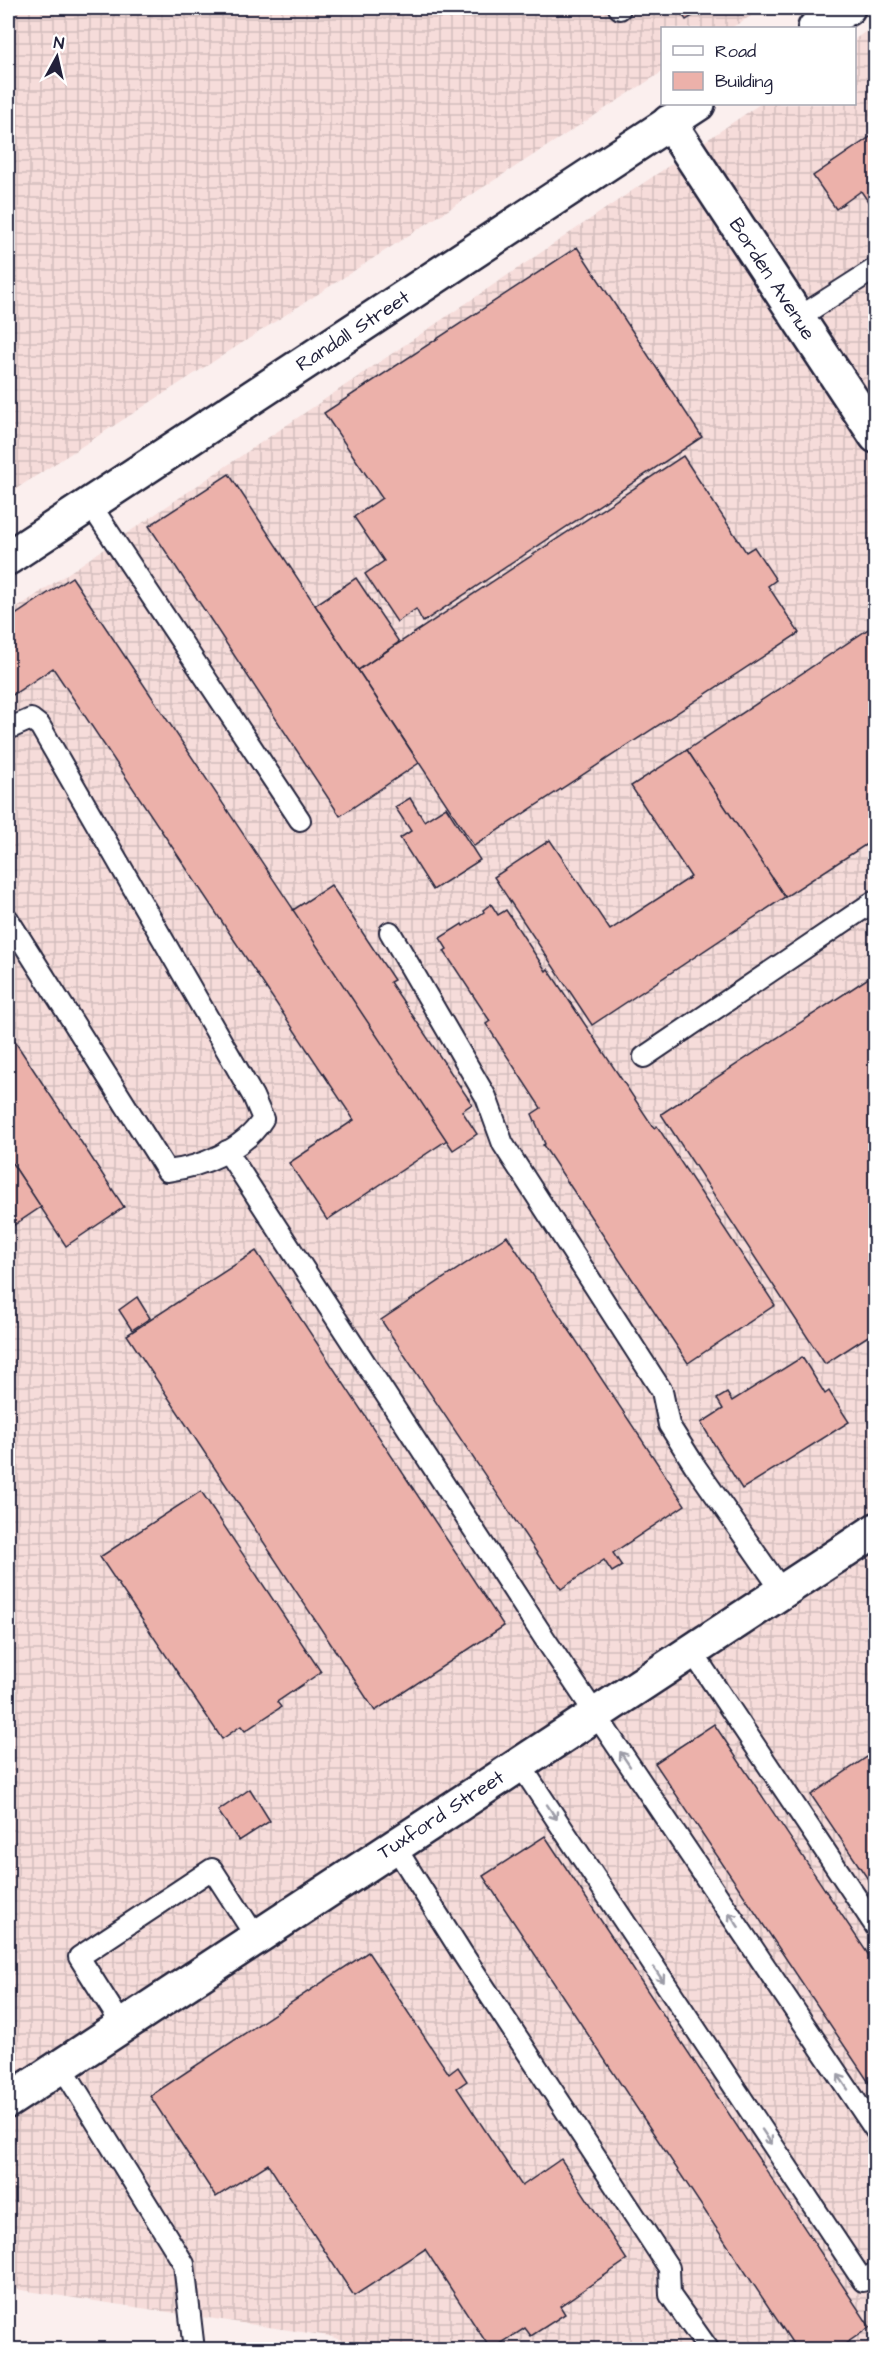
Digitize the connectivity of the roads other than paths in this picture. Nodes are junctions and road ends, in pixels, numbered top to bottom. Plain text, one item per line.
1 (848, 8) edge
2 (817, 27) edge
3 (696, 105) edge
4 (669, 122) junction
5 (876, 268) edge
6 (798, 318) junction
7 (876, 436) edge
8 (90, 504) junction
9 (8, 558) edge
10 (8, 729) edge
11 (300, 820) dead end
12 (876, 900) edge
13 (8, 919) edge
14 (390, 932) dead end
15 (644, 1057) dead end
16 (227, 1151) junction
17 (876, 1530) edge
18 (782, 1591) junction
19 (691, 1650) junction
20 (595, 1714) junction
21 (519, 1763) junction
22 (394, 1845) junction
23 (876, 1927) edge
24 (256, 1937) junction
25 (122, 2025) junction
26 (61, 2066) junction
27 (8, 2101) edge
28 (876, 2131) edge
29 (876, 2272) edge
30 (194, 2349) edge
31 (709, 2349) edge

1 - 2 street
3 - 4 street, Randall Street
4 - 6 street, Borden Avenue
4 - 8 street, Randall Street
5 - 6 lane
6 - 7 street, Borden Avenue
8 - 9 street, Randall Street
8 - 11 lane
10 - 16 lane
12 - 15 lane
13 - 16 lane
14 - 18 lane
16 - 20 lane
17 - 18 street, Tuxford Street
18 - 19 street, Tuxford Street
19 - 20 street, Tuxford Street
19 - 23 lane
20 - 21 street, Tuxford Street
28 -> 20 lane
21 - 22 street, Tuxford Street
21 -> 29 lane
22 - 24 street, Tuxford Street
22 - 31 lane
24 - 25 street, Tuxford Street
24 - 25 lane
25 - 26 street, Tuxford Street
26 - 27 street, Tuxford Street
26 - 30 lane

